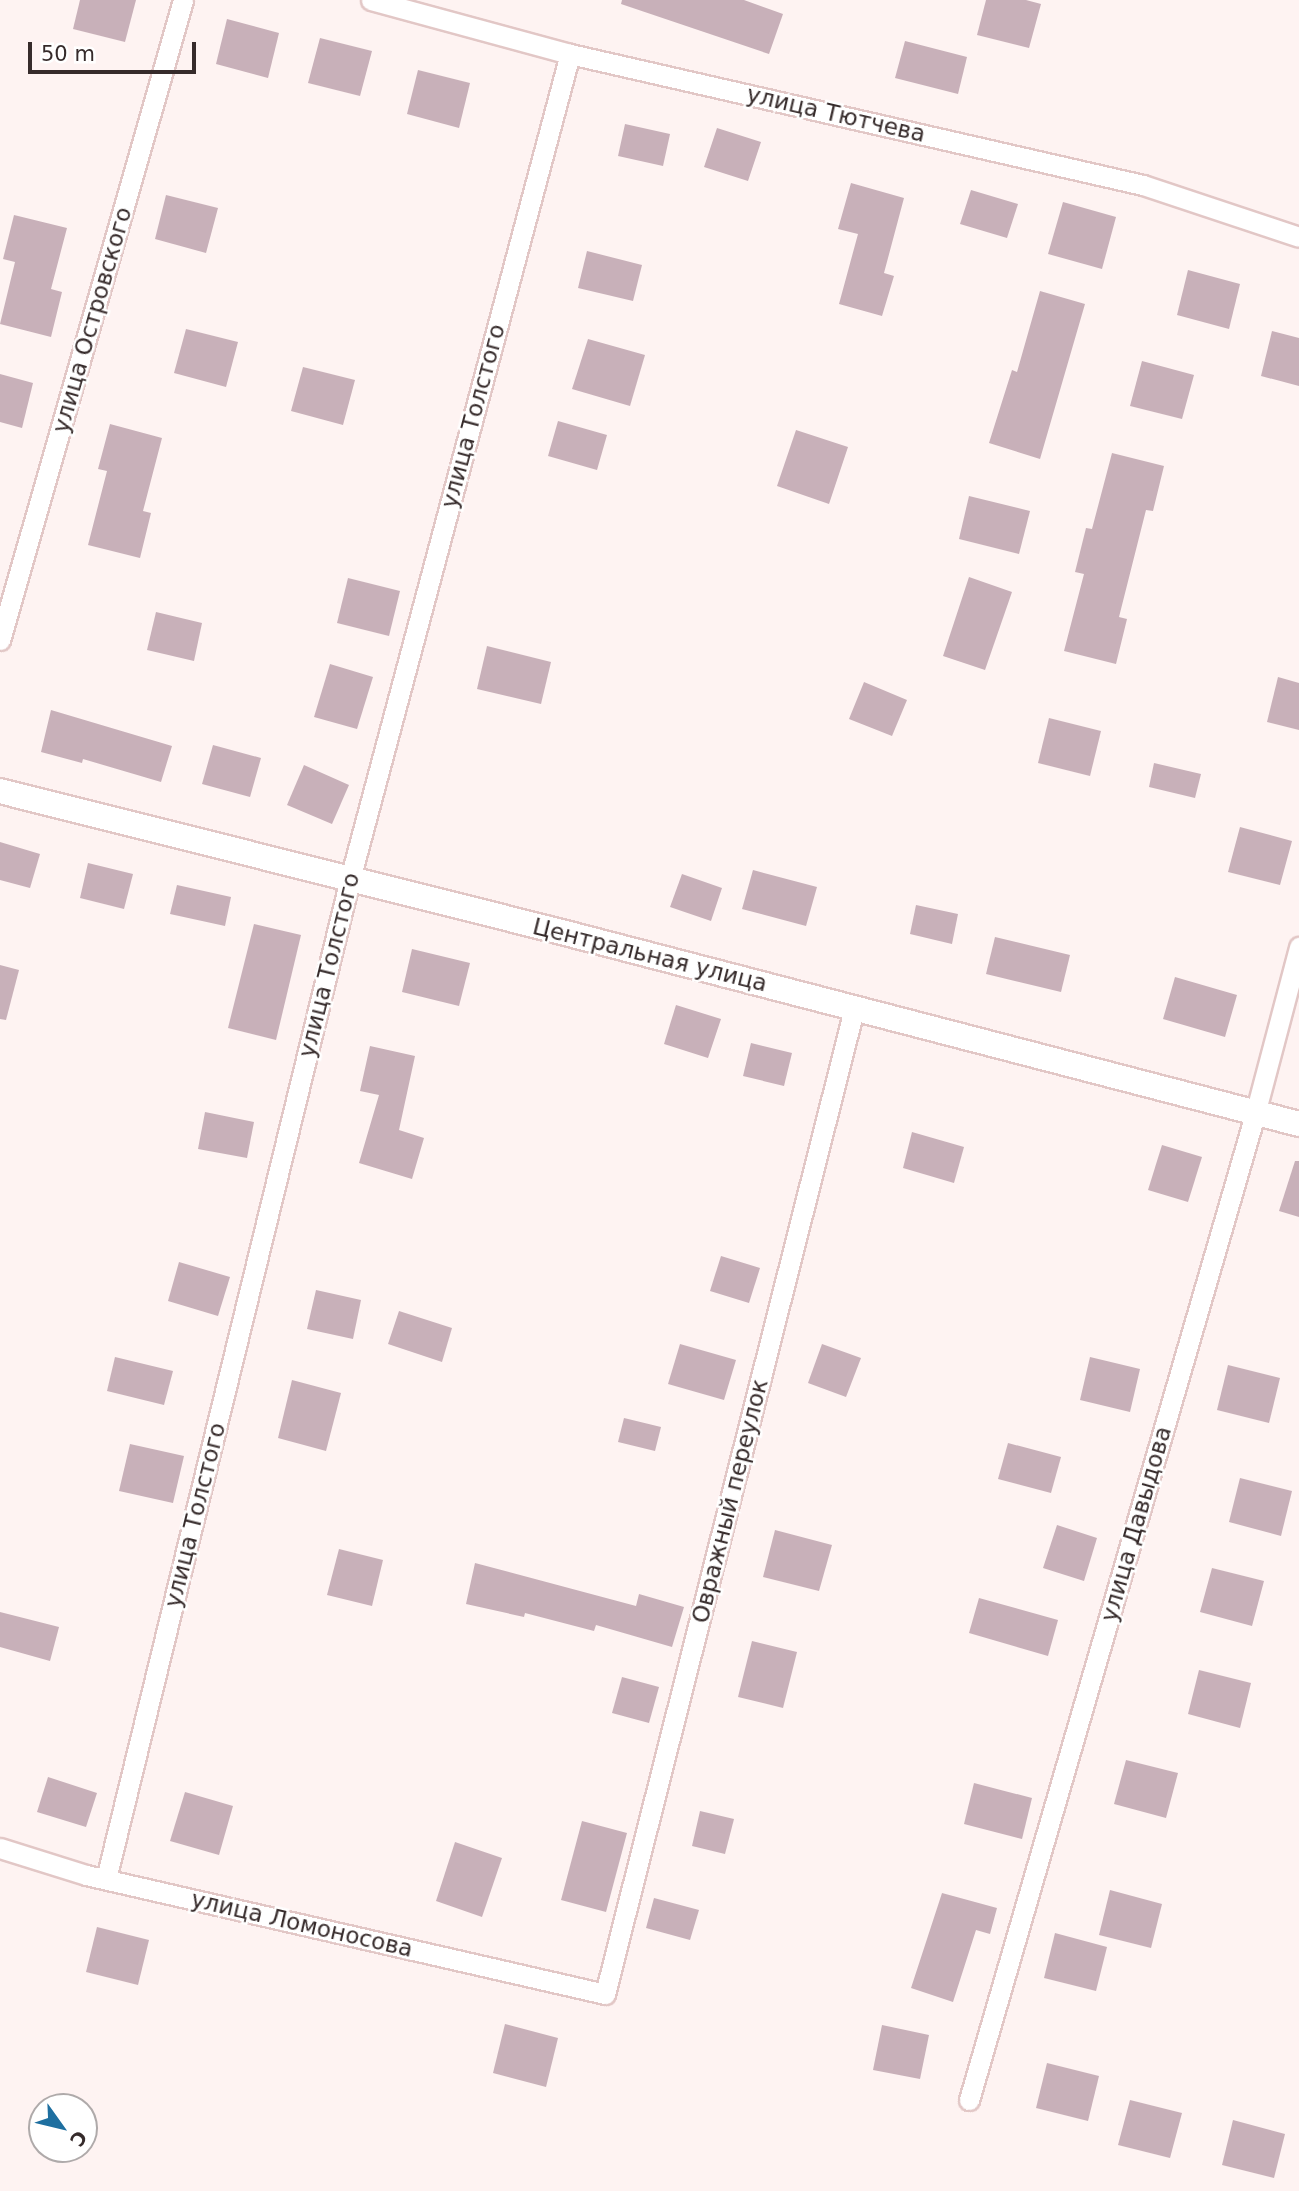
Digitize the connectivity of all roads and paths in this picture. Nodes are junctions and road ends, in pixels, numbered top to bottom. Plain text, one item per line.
1 (183, 0) edge
2 (370, 0) edge
3 (570, 54) junction
4 (1299, 237) edge
5 (0, 640) edge
6 (0, 791) edge
7 (350, 879) junction
8 (1299, 947) edge
9 (854, 1009) junction
10 (1255, 1114) junction
11 (1299, 1124) edge
12 (0, 1848) edge
13 (106, 1879) junction
14 (605, 1994) joint
15 (970, 2100) dead end

1 - 5 street, улица Островского
2 - 3 street, улица Тютчева
3 - 4 street, улица Тютчева
3 - 7 street, улица Толстого
6 - 7 street, Центральная улица
7 - 9 street, Центральная улица
7 - 13 street, улица Толстого
8 - 10 street, улица Давыдова
9 - 10 street, Центральная улица
9 - 14 street, Овражный переулок
10 - 11 street, Центральная улица
10 - 15 street, улица Давыдова
12 - 13 street, улица Ломоносова
13 - 14 street, улица Ломоносова

